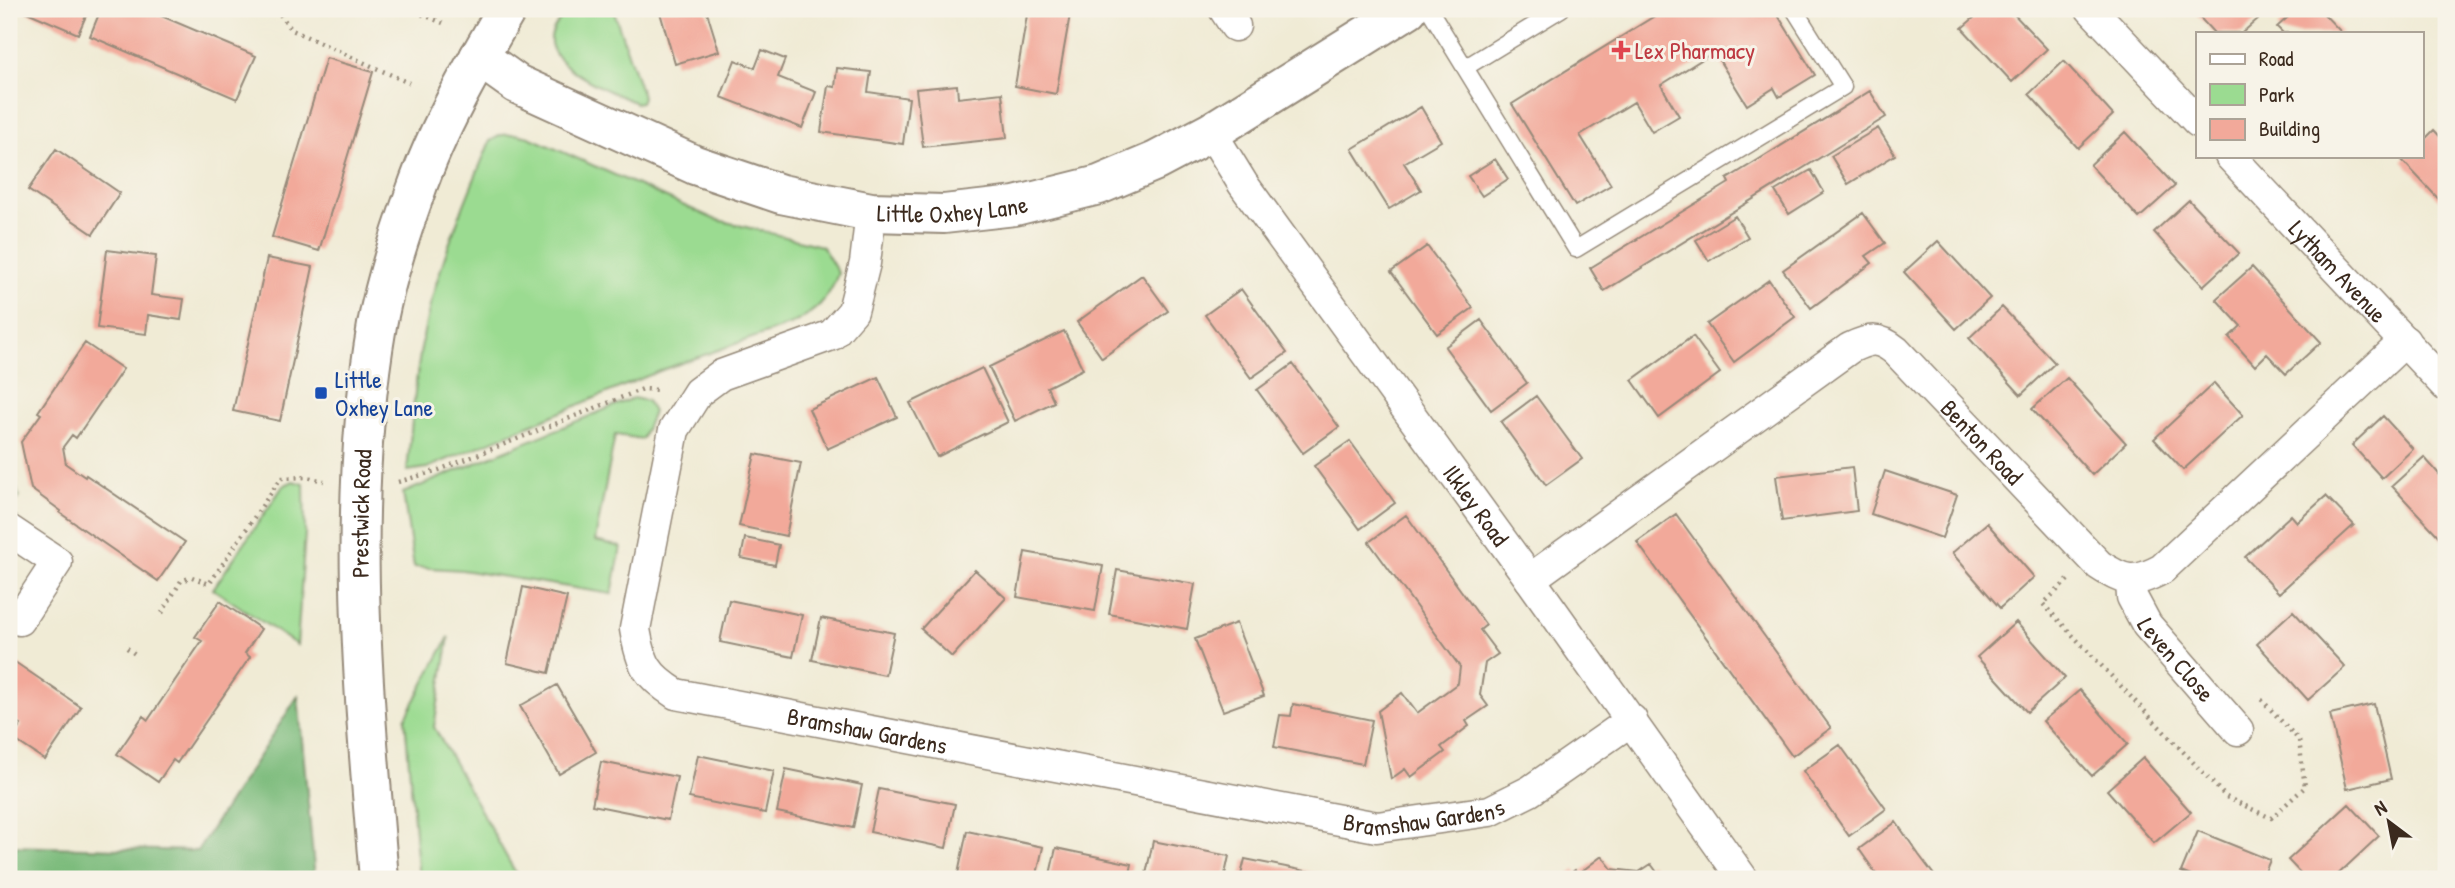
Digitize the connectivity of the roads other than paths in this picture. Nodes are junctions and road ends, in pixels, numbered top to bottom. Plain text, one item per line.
1 (507, 9) edge
2 (1408, 9) edge
3 (1429, 9) edge
4 (1560, 9) edge
5 (1794, 9) edge
6 (2091, 9) edge
7 (479, 57) junction
8 (1466, 67) junction
9 (2196, 120) edge
10 (1210, 132) junction
11 (2232, 158) edge
12 (871, 212) junction
13 (2405, 341) junction
14 (2446, 386) edge
15 (9, 530) edge
16 (1530, 579) junction
17 (2131, 581) junction
18 (9, 613) edge
19 (1632, 720) junction
20 (2238, 730) dead end
21 (379, 879) edge
22 (1743, 879) edge

1 - 7 main road, Prestwick Road
2 - 10 main road, Little Oxhey Lane
3 - 8 lane
4 - 8 lane
5 - 8 lane
6 - 9 street
7 - 12 main road, Little Oxhey Lane
7 - 21 main road, Prestwick Road
10 - 12 main road, Little Oxhey Lane
10 - 16 street, Ilkley Road
11 - 13 street, Lytham Avenue
12 - 19 street, Bramshaw Gardens
13 - 14 street, Lytham Avenue
13 - 17 street
15 - 18 street
16 - 17 street, Benton Road
16 - 19 street, Ilkley Road
17 - 20 street, Leven Close
19 - 22 street, Ilkley Road

